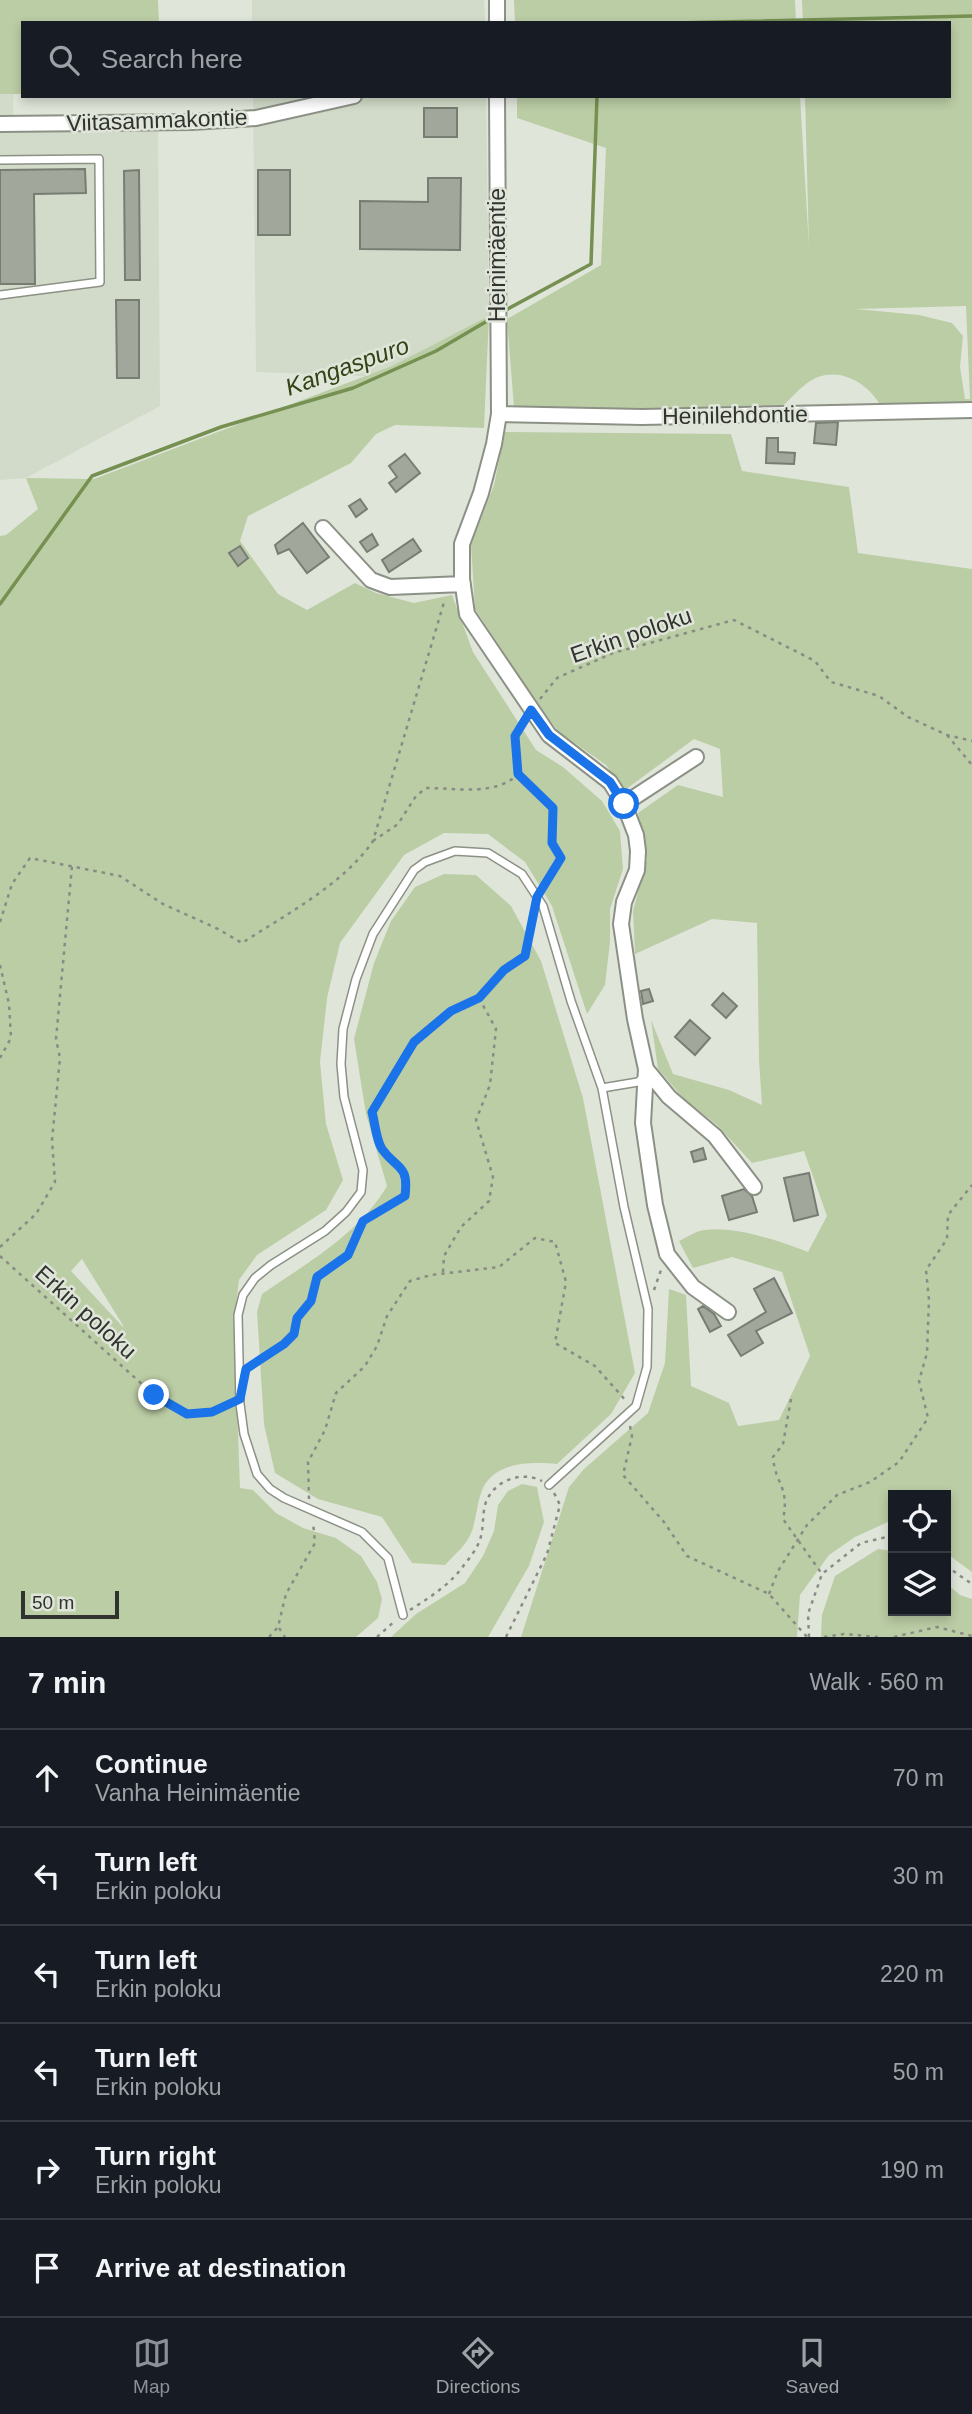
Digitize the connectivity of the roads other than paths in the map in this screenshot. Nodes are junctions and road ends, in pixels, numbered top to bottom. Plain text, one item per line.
1 (497, 0) edge
2 (497, 21) edge
3 (345, 98) edge
4 (497, 98) edge
5 (0, 124) edge
6 (0, 160) edge
7 (0, 295) edge
8 (972, 411) edge
9 (499, 414) junction
10 (323, 528) dead end
11 (456, 585) junction
12 (696, 757) dead end
13 (624, 804) junction
14 (646, 1072) junction
15 (602, 1088) junction
16 (754, 1187) dead end
17 (728, 1312) dead end
18 (549, 1485) road end
19 (403, 1615) road end

1 - 2 street
3 - 5 street, Viitasammakontie
4 - 9 street, Heinimäentie
6 - 7 lane
8 - 9 street, Heinilehdontie
9 - 11 street, Heinimäentie
10 - 11 street
11 - 13 street, Heinimäentie
12 - 13 street
13 - 14 street, Heinimäentie
14 - 15 lane
14 - 16 street
14 - 17 street
15 - 18 lane
15 - 19 lane

